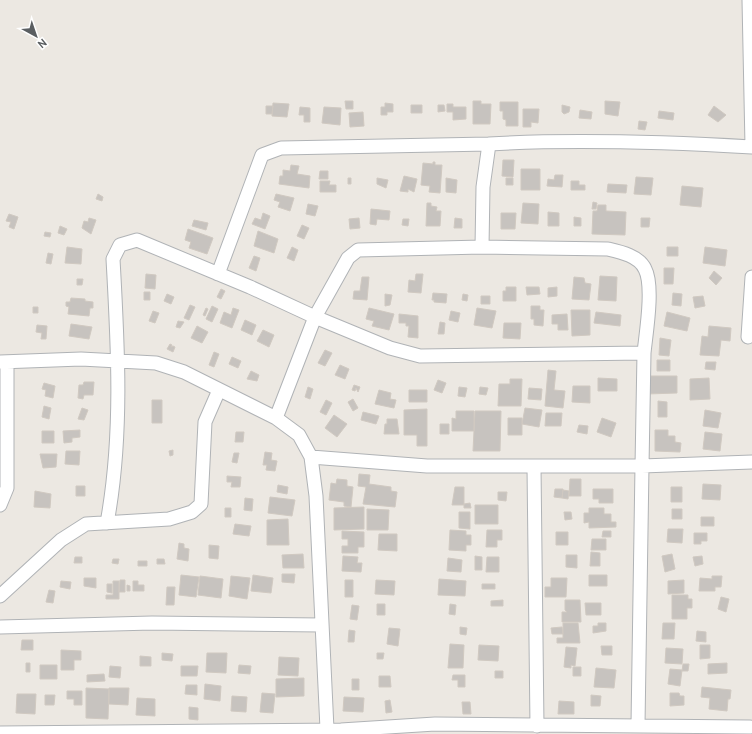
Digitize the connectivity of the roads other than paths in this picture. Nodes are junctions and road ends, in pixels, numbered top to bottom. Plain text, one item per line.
1 (749, 0) edge
2 (751, 53) edge
3 (489, 144) junction
4 (752, 146) edge
5 (482, 247) junction
6 (218, 274) junction
7 (752, 277) edge
8 (315, 317) junction
9 (748, 337) dead end
10 (644, 353) junction
11 (118, 360) junction
12 (4, 362) edge
13 (219, 390) junction
14 (276, 418) junction
15 (311, 456) junction
16 (752, 462) edge
17 (642, 466) junction
18 (534, 467) junction
19 (0, 505) edge
20 (107, 523) junction
21 (0, 596) edge
22 (321, 625) junction
23 (0, 627) edge
24 (638, 725) junction
25 (537, 726) junction
26 (750, 727) dead end
27 (328, 729) junction
28 (0, 733) edge

1 - 2 street
2 - 4 street
3 - 4 street
3 - 5 street
3 - 6 street
5 - 8 street
5 - 10 street
6 - 8 street
6 - 11 street
7 - 9 street
8 - 10 street
8 - 14 street
10 - 17 street
11 - 12 street
11 - 13 street
11 - 20 street
12 - 19 street
13 - 14 street
13 - 20 street
14 - 15 street
15 - 18 street
15 - 22 street
16 - 17 street
17 - 18 street
17 - 24 street
18 - 25 street
20 - 21 street
22 - 23 street
22 - 27 street
24 - 25 street
24 - 26 street
25 - 27 street
27 - 28 street

